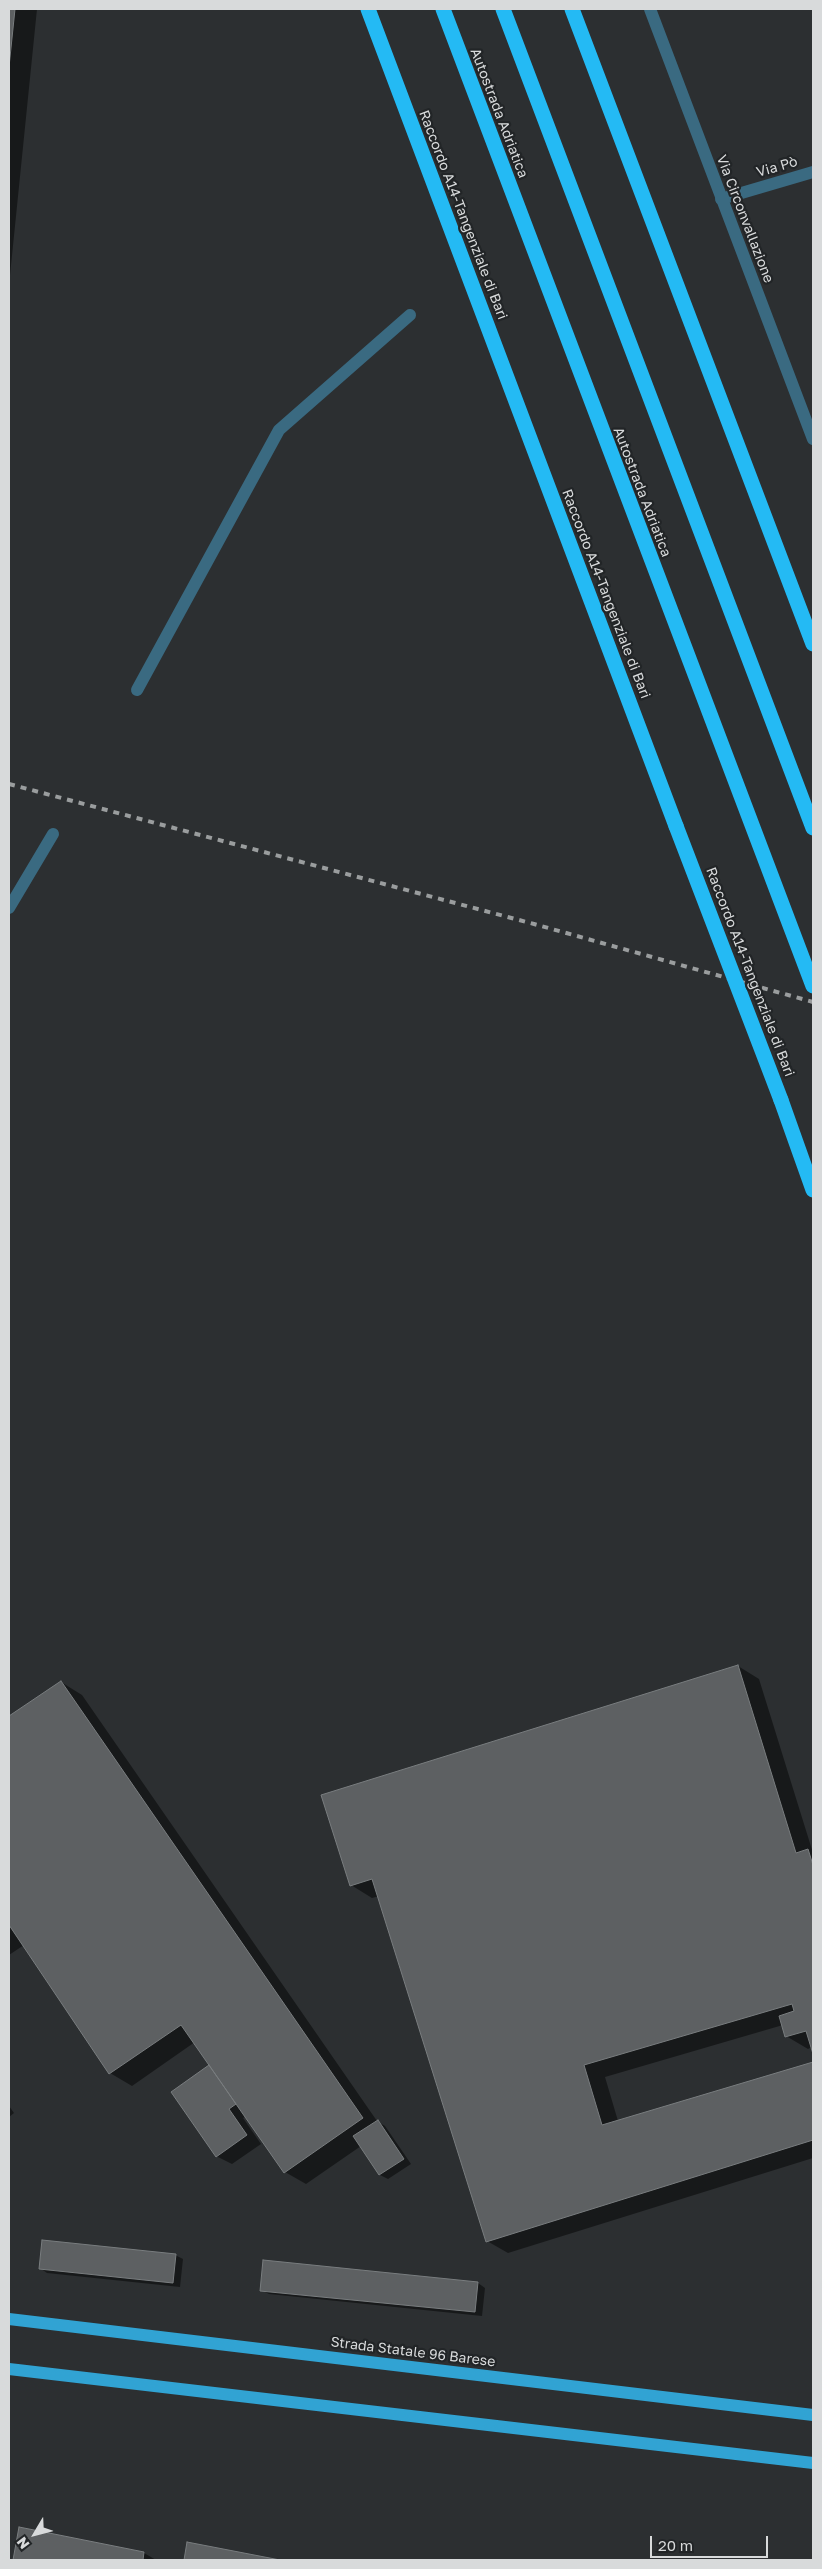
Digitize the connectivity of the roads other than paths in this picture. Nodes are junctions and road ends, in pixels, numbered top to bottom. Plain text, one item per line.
1 (368, 9) edge
2 (443, 9) edge
3 (503, 9) edge
4 (572, 9) edge
5 (650, 9) edge
6 (813, 172) edge
7 (721, 199) junction
8 (410, 315) dead end
9 (813, 439) edge
10 (813, 644) edge
11 (138, 690) dead end
12 (813, 828) edge
13 (53, 834) dead end
14 (9, 908) edge
15 (813, 986) edge
16 (813, 1190) edge
17 (9, 2319) edge
18 (9, 2369) edge
19 (813, 2415) edge
20 (813, 2463) edge

1 - 16 highway, Raccordo A14-Tangenziale di Bari, bridge
2 - 15 highway, Autostrada Adriatica
3 - 12 highway
4 - 10 highway
5 - 7 street, Via Circonvallazione
6 - 7 street, Via Pò
7 - 9 street, Via Circonvallazione
8 - 11 street
13 - 14 street
17 - 19 main road, Strada Statale 96 Barese
18 - 20 main road

